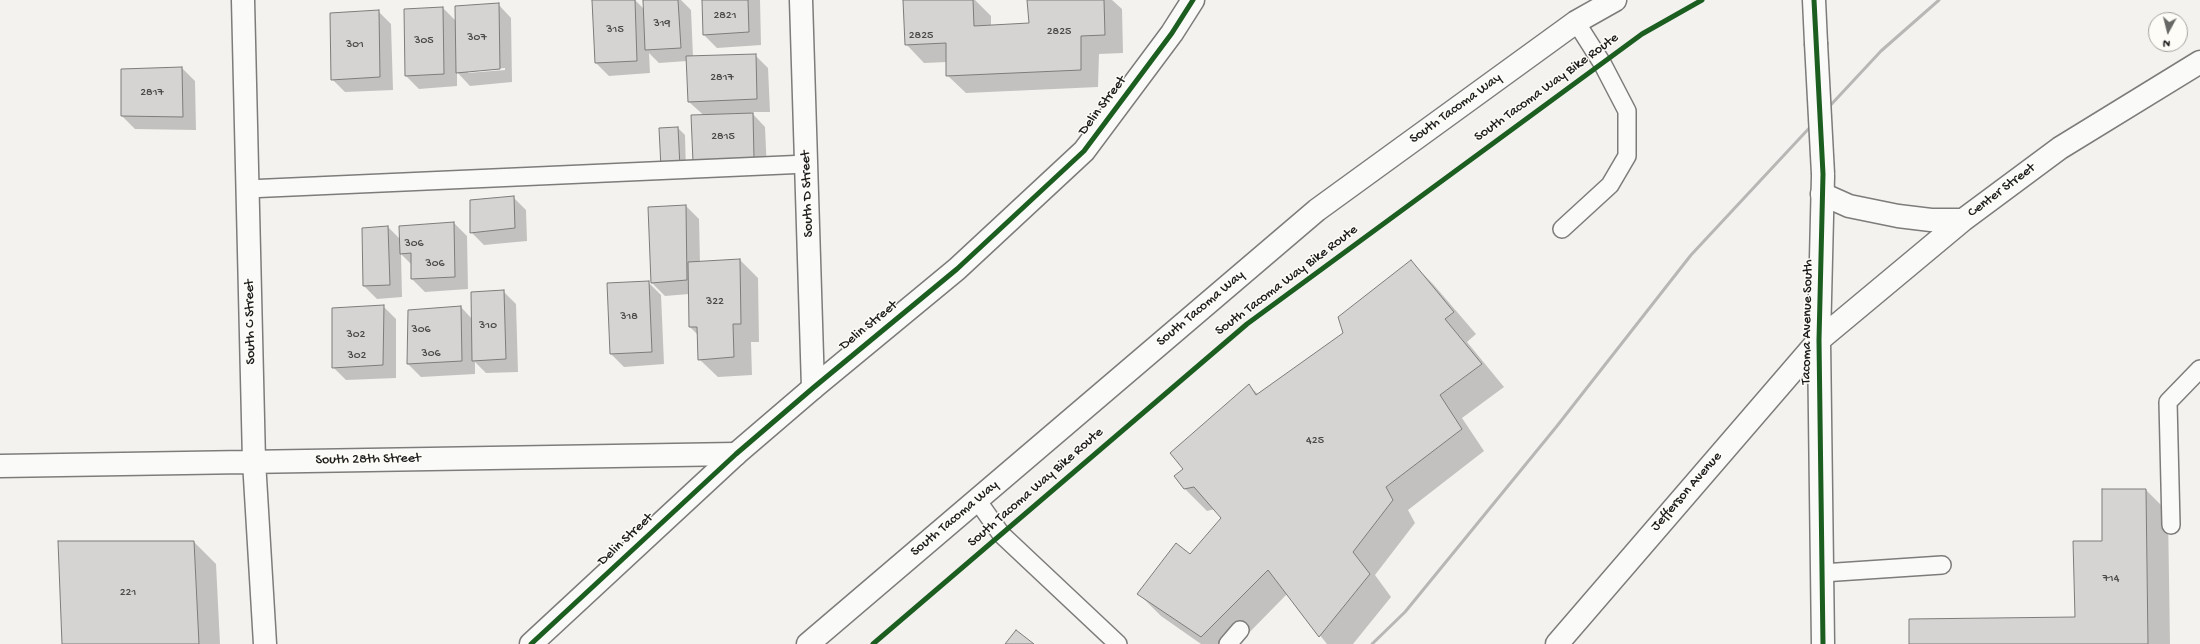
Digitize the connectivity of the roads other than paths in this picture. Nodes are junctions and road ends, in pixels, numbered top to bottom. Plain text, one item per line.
1 (243, 0) edge
2 (801, 0) edge
3 (1193, 0) edge
4 (1615, 0) edge
5 (1814, 0) edge
6 (1576, 22) junction
7 (2200, 62) edge
8 (806, 164) junction
9 (1823, 184) junction
10 (248, 189) junction
11 (1963, 220) junction
12 (1562, 229) dead end
13 (1819, 340) junction
14 (2200, 369) edge
15 (813, 388) junction
16 (736, 454) junction
17 (254, 461) junction
18 (0, 466) edge
19 (977, 500) junction
20 (2171, 525) dead end
21 (1942, 565) dead end
22 (1822, 572) junction
23 (1240, 630) dead end
24 (265, 644) edge
25 (532, 644) edge
26 (808, 644) edge
27 (1118, 644) edge
28 (1228, 644) edge
29 (1556, 644) edge
30 (1824, 644) edge

1 - 10 street, South C Street
2 - 8 street, South D Street
3 - 15 street, Delin Street
4 - 6 street, South Tacoma Way
5 - 9 street, Tacoma Avenue South, bridge
6 - 12 lane
6 - 19 street, South Tacoma Way
7 - 11 street, Center Street
8 - 10 lane
8 - 15 street, South D Street
9 - 11 street
9 - 13 street, Tacoma Avenue South
10 - 17 street, South C Street
11 - 13 street, Center Street
13 - 22 street, Tacoma Avenue South
13 - 29 street, Jefferson Avenue
14 - 20 lane
15 - 16 street, Delin Street
16 - 17 street, South 28th Street
16 - 25 street, Delin Street
17 - 18 street, South 28th Street
17 - 24 street, South C Street
19 - 26 street, South Tacoma Way
19 - 27 lane
21 - 22 lane
22 - 30 street, Tacoma Avenue South
23 - 28 lane

